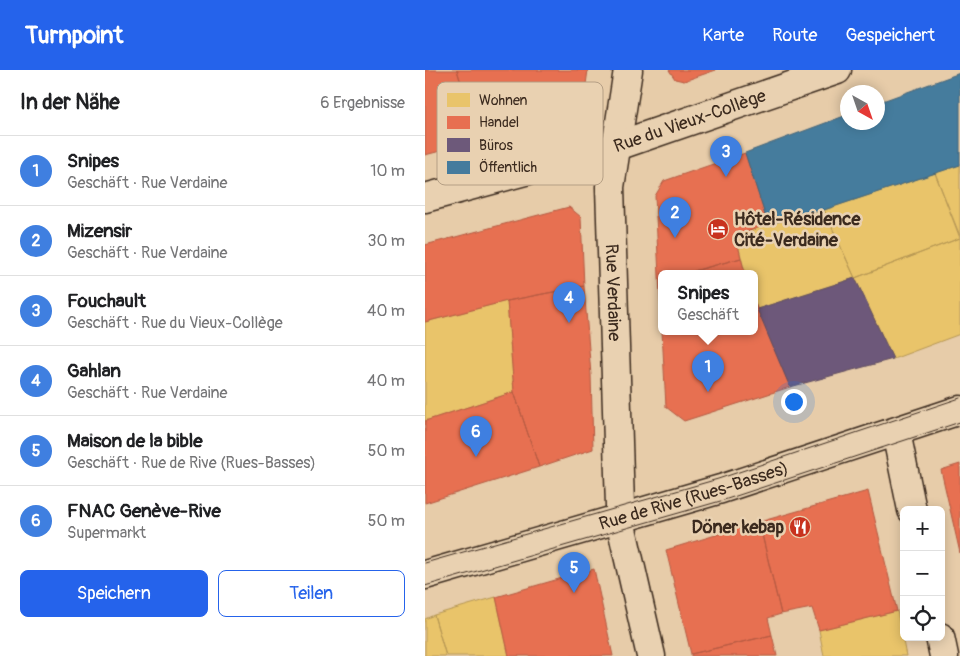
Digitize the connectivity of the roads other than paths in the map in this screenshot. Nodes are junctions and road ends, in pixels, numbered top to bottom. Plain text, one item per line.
1 (628, 70) edge
2 (837, 70) edge
3 (614, 147) junction
4 (603, 150) edge
5 (473, 185) edge
6 (425, 198) edge
7 (960, 410) edge
8 (896, 432) junction
9 (911, 506) edge
10 (621, 517) junction
11 (425, 575) edge
12 (941, 641) edge
13 (651, 656) edge
14 (944, 656) edge

1 - 3 street, Rue Verdaine
2 - 3 street, Rue du Vieux-Collège
3 - 4 street, Rue du Vieux-Collège
3 - 10 street, Rue Verdaine
5 - 6 street, Rue du Vieux-Collège
7 - 8 street, Rue de Rive (Rues-Basses)
8 - 9 street
8 - 10 street, Rue de Rive (Rues-Basses)
10 - 11 street, Rue de Rive (Rues-Basses)
10 - 13 street, Rue Verdaine
12 - 14 street

